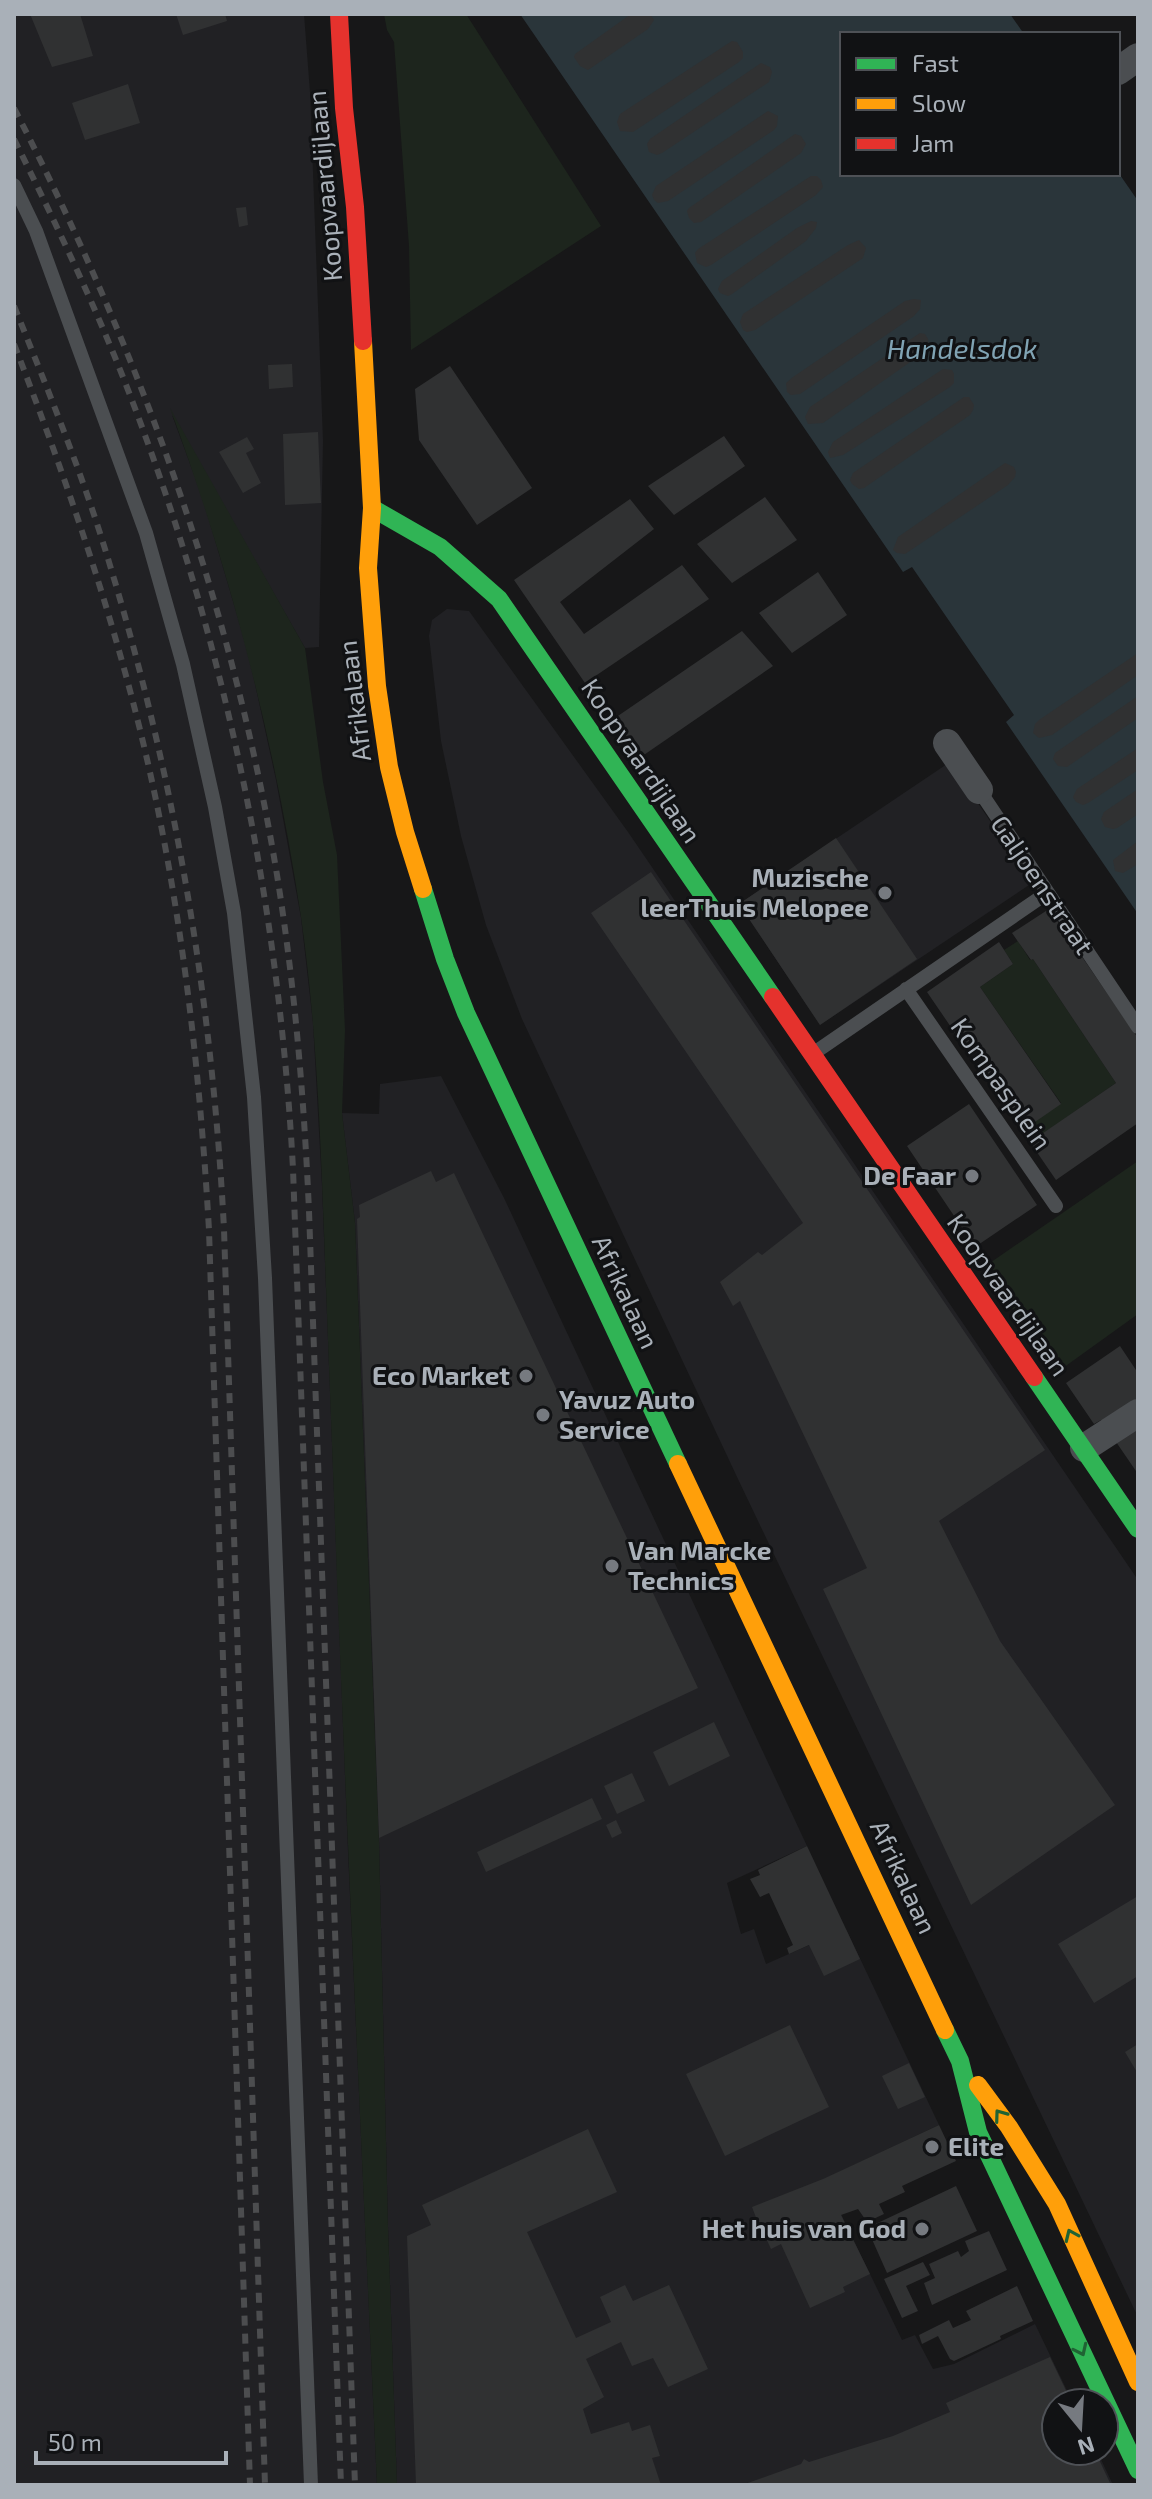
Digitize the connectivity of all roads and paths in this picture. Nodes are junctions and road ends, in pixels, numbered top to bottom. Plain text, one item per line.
1 (339, 14) edge
2 (1138, 57) edge
3 (1120, 70) edge
4 (14, 185) edge
5 (372, 508) junction
6 (947, 743) dead end
7 (979, 790) joint
8 (1047, 893) junction
9 (906, 989) junction
10 (1138, 1027) edge
11 (812, 1054) junction
12 (1056, 1206) dead end
13 (1138, 1413) edge
14 (1084, 1448) junction
15 (1138, 1529) edge
16 (960, 2061) junction
17 (1138, 2382) edge
18 (1138, 2470) edge
19 (311, 2485) edge

1 - 5 main road, Koopvaardijlaan
2 - 3 street
4 - 19 lane
5 - 11 main road, Koopvaardijlaan
5 - 16 main road, Afrikalaan
6 - 7 street, Galjoenstraat
7 - 8 lane, Galjoenstraat
8 - 9 lane
8 - 10 lane, Galjoenstraat
9 - 11 lane
9 - 12 lane, Kompasplein
11 - 14 main road, Koopvaardijlaan
13 - 14 street
14 - 15 main road, Koopvaardijlaan
17 -> 16 main road, Afrikalaan
16 -> 18 main road, Afrikalaan

